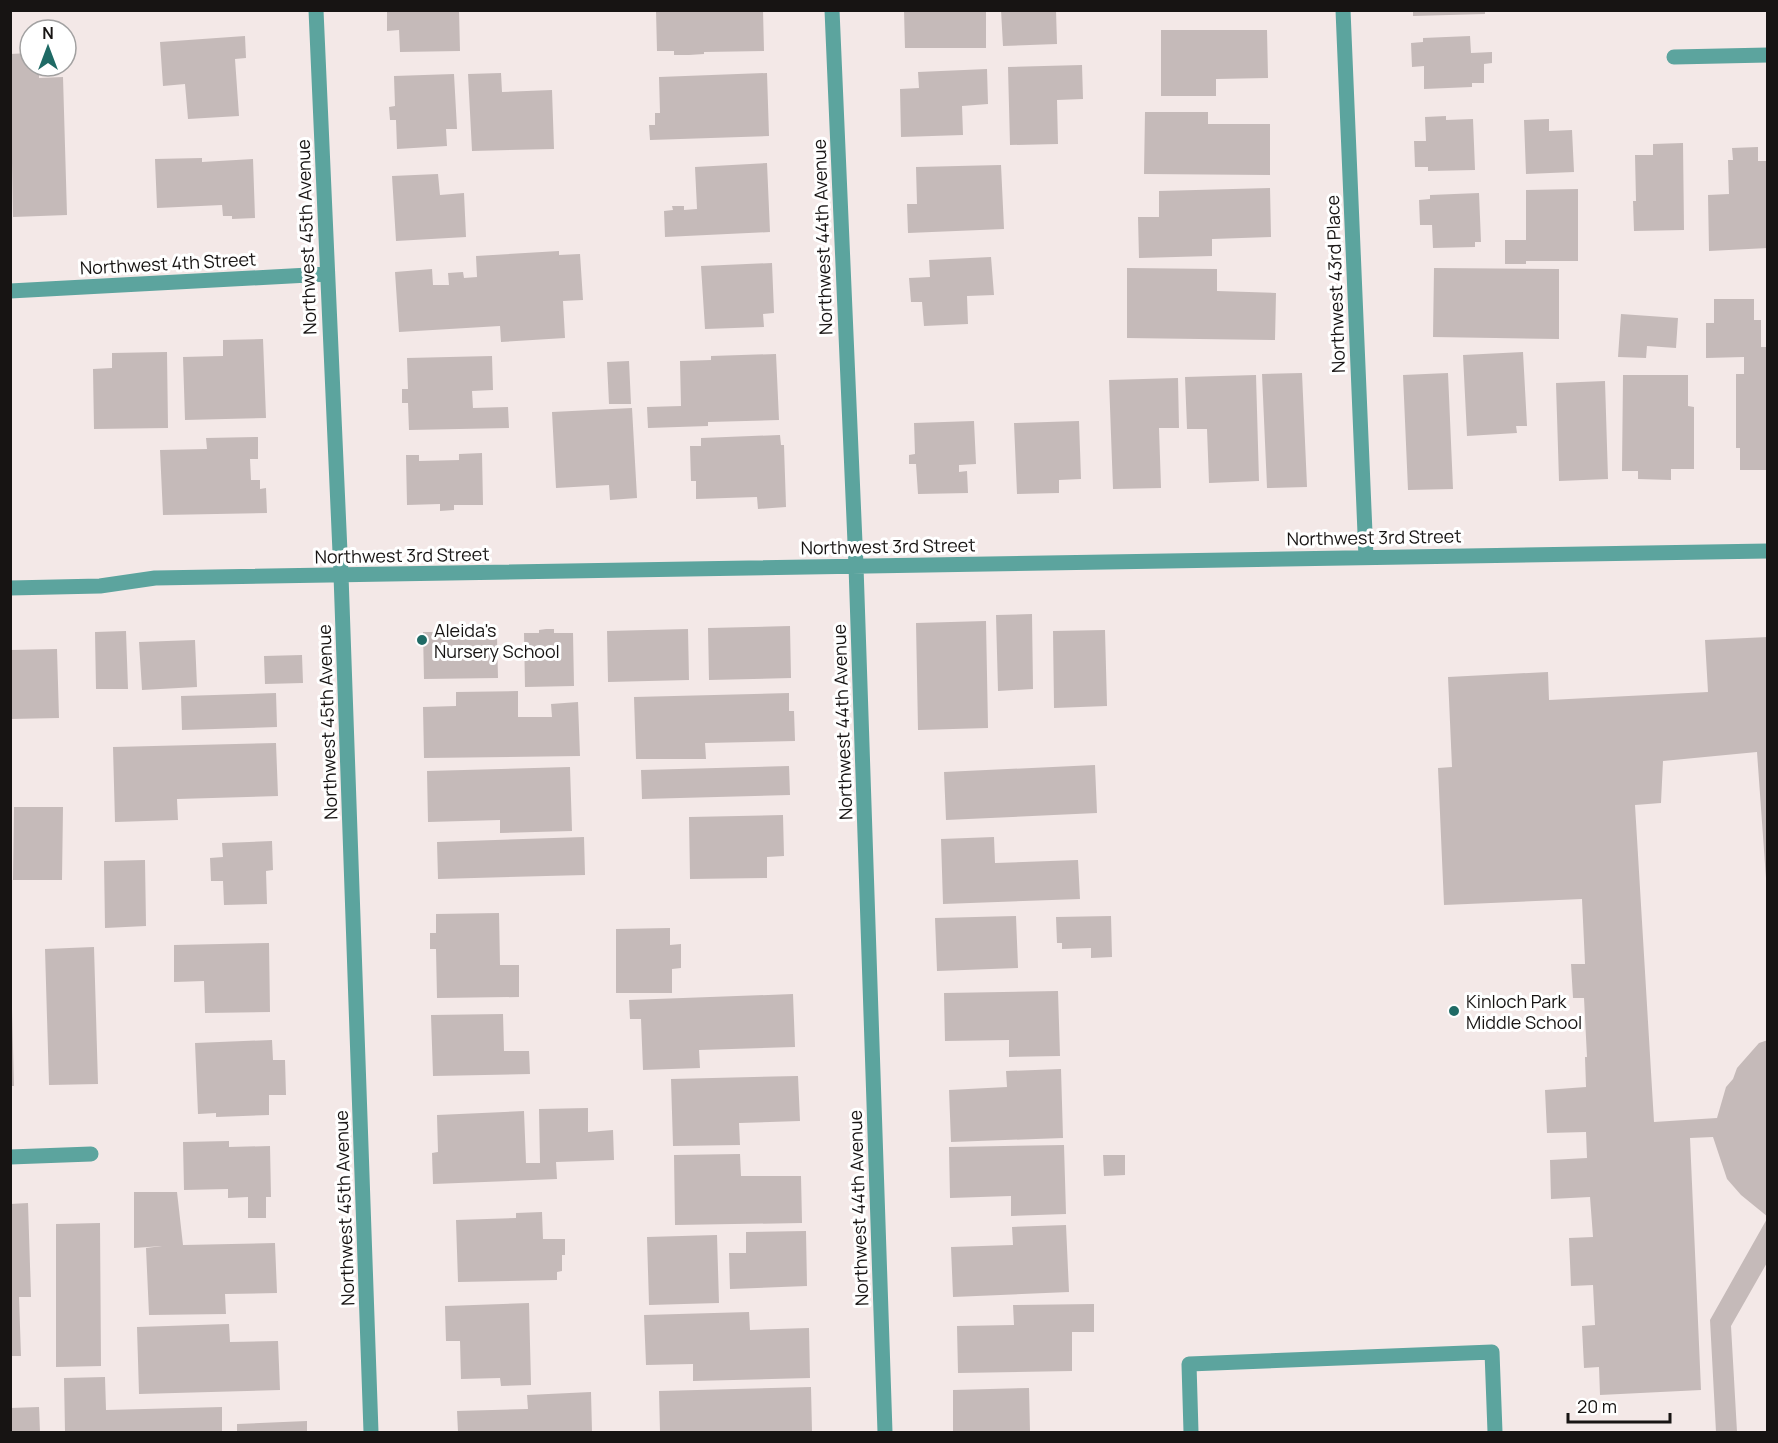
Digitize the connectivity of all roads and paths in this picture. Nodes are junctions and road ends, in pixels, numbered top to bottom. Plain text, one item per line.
1 (316, 10) edge
2 (832, 10) edge
3 (1343, 10) edge
4 (1767, 55) edge
5 (1674, 57) dead end
6 (327, 274) junction
7 (10, 291) edge
8 (1767, 551) edge
9 (1366, 557) junction
10 (856, 566) junction
11 (341, 575) junction
12 (10, 588) edge
13 (91, 1154) dead end
14 (10, 1157) edge
15 (371, 1432) edge
16 (885, 1432) edge
17 (1191, 1432) edge
18 (1495, 1432) edge

1 - 6 street, Northwest 45th Avenue
2 - 10 street, Northwest 44th Avenue
3 - 9 street, Northwest 43rd Place
4 - 5 street
6 - 7 street, Northwest 4th Street
6 - 11 street, Northwest 45th Avenue
8 - 9 street, Northwest 3rd Street
9 - 10 street, Northwest 3rd Street
10 - 11 street, Northwest 3rd Street
10 - 16 street, Northwest 44th Avenue
11 - 12 street, Northwest 3rd Street
11 - 15 street, Northwest 45th Avenue
13 - 14 street
17 - 18 street

